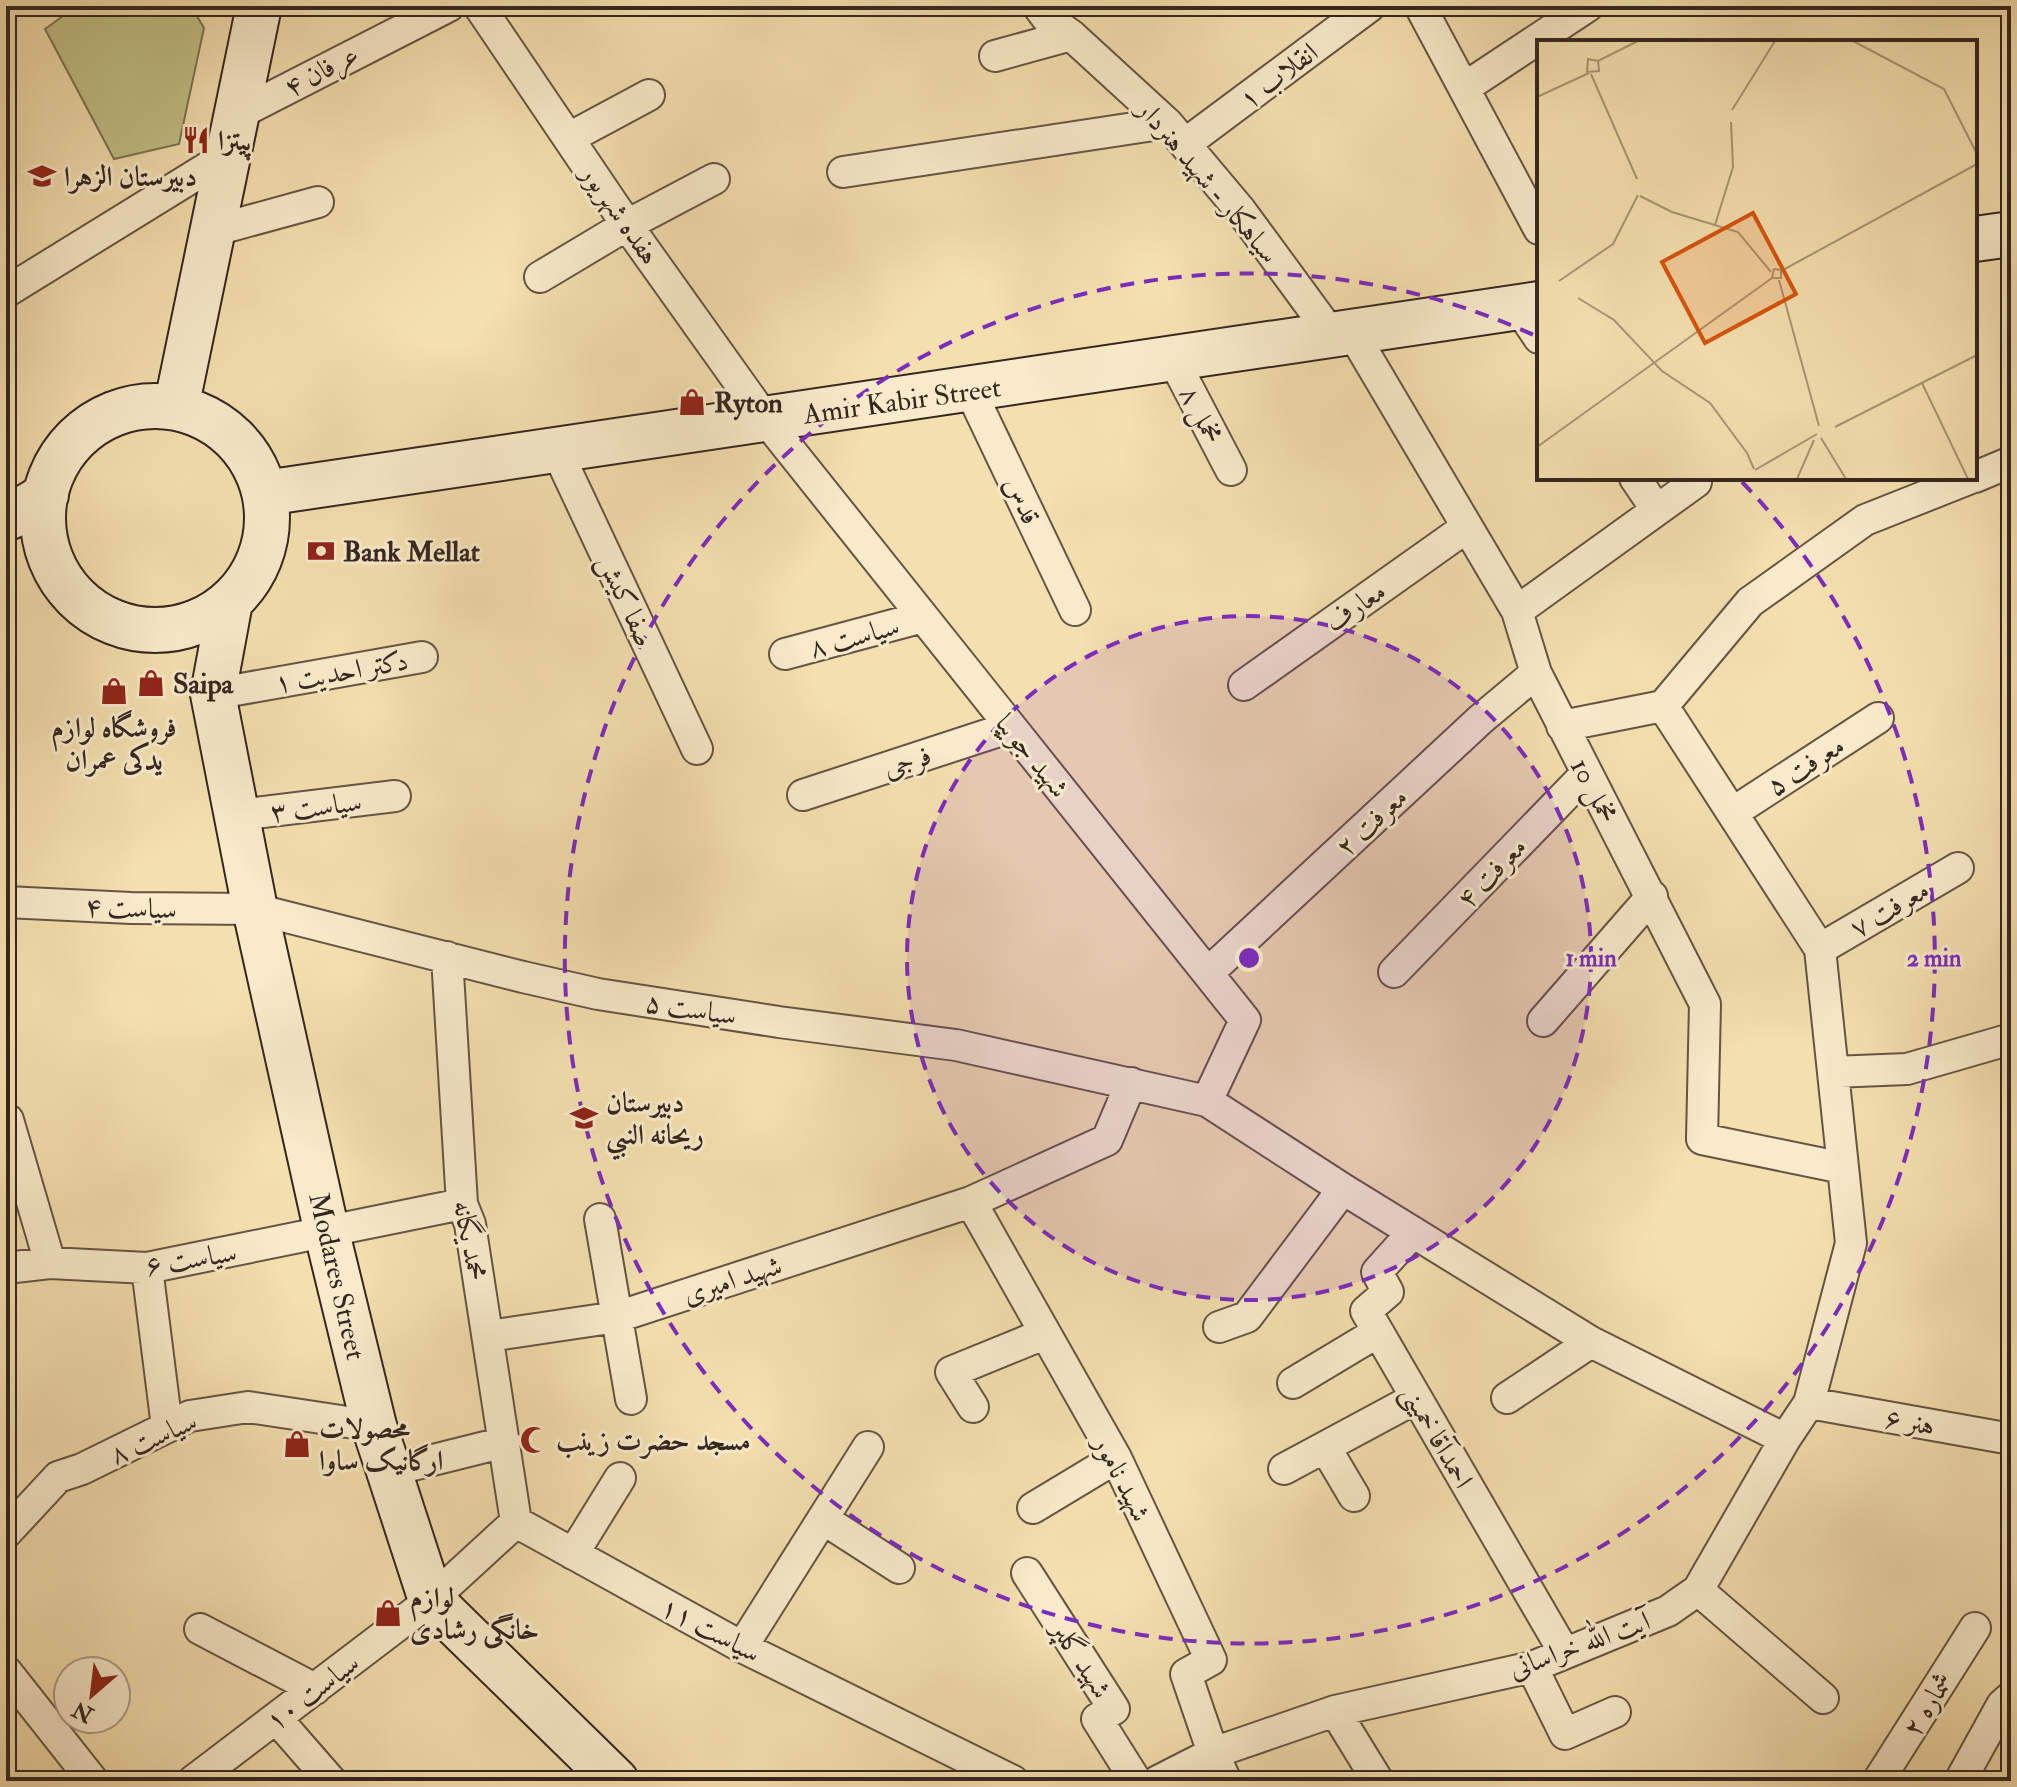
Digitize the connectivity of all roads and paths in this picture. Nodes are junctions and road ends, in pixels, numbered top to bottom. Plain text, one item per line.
1 (259, 6) edge
2 (449, 6) edge
3 (479, 6) edge
4 (1370, 6) edge
5 (1420, 6) edge
6 (1588, 6) edge
7 (1055, 16) edge
8 (995, 56) dead end
9 (1464, 88) junction
10 (649, 95) dead end
11 (1176, 133) junction
12 (232, 135) junction
13 (569, 138) junction
14 (843, 172) dead end
15 (714, 179) dead end
16 (318, 202) dead end
17 (627, 225) junction
18 (1537, 225) edge
19 (212, 231) junction
20 (2011, 234) edge
21 (1977, 239) edge
22 (540, 277) dead end
23 (6, 292) edge
24 (1532, 317) edge
25 (1342, 333) junction
26 (1173, 359) junction
27 (970, 390) junction
28 (176, 408) junction
29 (766, 420) junction
30 (557, 451) junction
31 (2011, 462) edge
32 (1231, 470) dead end
33 (1977, 475) edge
34 (1636, 480) edge
35 (1965, 480) edge
36 (1696, 482) dead end
37 (265, 493) junction
38 (46, 495) junction
39 (1656, 509) junction
40 (6, 517) edge
41 (1467, 527) junction
42 (6, 536) edge
43 (47, 550) junction
44 (230, 602) junction
45 (1075, 610) dead end
46 (1517, 611) junction
47 (923, 617) junction
48 (167, 630) junction
49 (785, 654) dead end
50 (422, 657) dead end
51 (1536, 673) junction
52 (1244, 685) dead end
53 (213, 694) junction
54 (1663, 706) junction
55 (1878, 718) dead end
56 (1562, 726) junction
57 (1011, 727) junction
58 (697, 749) dead end
59 (1587, 773) junction
60 (803, 795) dead end
61 (395, 796) dead end
62 (1732, 813) junction
63 (238, 815) junction
64 (1958, 868) dead end
65 (1652, 896) junction
66 (6, 902) edge
67 (255, 909) junction
68 (1820, 949) junction
69 (447, 957) junction
70 (1394, 972) dead end
71 (1208, 973) junction
72 (1543, 1021) dead end
73 (2011, 1039) edge
74 (1833, 1072) junction
75 (1131, 1083) junction
76 (1207, 1101) junction
77 (8, 1120) dead end
78 (1843, 1168) junction
79 (1343, 1189) junction
80 (971, 1202) junction
81 (462, 1204) junction
82 (600, 1219) dead end
83 (1413, 1232) junction
84 (327, 1233) junction
85 (50, 1263) junction
86 (6, 1268) edge
87 (147, 1268) junction
88 (617, 1317) junction
89 (1219, 1327) dead end
90 (1378, 1332) junction
91 (1044, 1334) junction
92 (489, 1336) junction
93 (1591, 1342) junction
94 (1293, 1383) dead end
95 (1416, 1398) junction
96 (1507, 1398) dead end
97 (631, 1399) dead end
98 (1809, 1403) junction
99 (973, 1407) dead end
100 (374, 1426) junction
101 (167, 1427) junction
102 (1785, 1439) junction
103 (2011, 1439) edge
104 (505, 1442) junction
105 (868, 1447) dead end
106 (1325, 1447) junction
107 (1116, 1458) junction
108 (1284, 1469) dead end
109 (389, 1471) junction
110 (620, 1478) dead end
111 (1354, 1496) dead end
112 (1033, 1508) dead end
113 (823, 1519) junction
114 (516, 1522) junction
115 (6, 1533) edge
116 (573, 1554) junction
117 (899, 1568) dead end
118 (1027, 1573) dead end
119 (1698, 1590) junction
120 (431, 1600) junction
121 (1975, 1628) dead end
122 (200, 1629) dead end
123 (742, 1647) junction
124 (1564, 1652) junction
125 (1532, 1667) junction
126 (6, 1671) edge
127 (315, 1689) junction
128 (2011, 1697) edge
129 (1823, 1698) dead end
130 (1335, 1711) junction
131 (1615, 1712) dead end
132 (276, 1718) junction
133 (1213, 1753) junction
134 (606, 1778) edge
135 (93, 1781) edge
136 (193, 1781) edge
137 (331, 1781) edge
138 (1013, 1781) edge
139 (1136, 1781) edge
140 (1158, 1781) edge
141 (1226, 1781) edge
142 (1378, 1781) edge
143 (1878, 1781) edge
144 (1960, 1781) edge

1 - 12 main road
2 - 12 street, عرفان ۴
3 - 13 street, هفده شهریور
4 - 11 street, انقلاب ۱
5 - 9 street
6 - 9 street
7 - 8 street
7 - 11 street, سیاهکار - شهید هنردار
9 - 18 street
10 - 13 street
11 - 14 street
11 - 25 street, سیاهکار - شهید هنردار
12 - 19 main road
12 - 23 street, عرفان ۴
13 - 17 street, هفده شهریور
15 - 17 street
16 - 19 street
17 - 22 street
17 - 29 street, هفده شهریور
19 - 28 main road
20 - 21 main road
24 - 25 main road, Amir Kabir Street
25 - 26 main road, Amir Kabir Street
25 - 41 street, مخمل 10
26 - 27 main road, Amir Kabir Street
26 - 32 street, مخمل ۸
27 - 29 main road, Amir Kabir Street
27 - 45 street, قدس
28 - 37 main road
28 - 38 main road
29 - 30 main road, Amir Kabir Street
29 - 47 street, شهید جویپا
30 - 37 main road, Amir Kabir Street
30 - 58 street, صفا کیش
31 - 33 street
34 - 39 street
35 - 54 street
36 - 39 street
37 - 44 main road
38 - 40 main road
38 - 43 main road
39 - 46 street
41 - 46 street, مخمل 10
41 - 52 street, معارف
42 - 43 main road
43 - 48 main road
44 - 48 main road
44 - 53 main road
46 - 51 street, مخمل 10
47 - 49 street, سیاست ۸
47 - 57 street, شهید جویپا
48 - 53 main road
50 - 53 street, دکتر احدیت ۱
51 - 56 street, مخمل 10
51 - 71 street, معرفت ۲
53 - 63 main road, Modares Street
54 - 56 street
54 - 62 street
55 - 62 street, معرفت ۵
56 - 59 street, مخمل 10
57 - 60 street, فرجی
57 - 71 street, شهید جویپا
59 - 65 street, مخمل 10
59 - 70 street, معرفت ۴
61 - 63 street, سیاست ۳
62 - 68 street
63 - 67 main road, Modares Street
64 - 68 street, معرفت ۷
65 - 72 street
65 - 78 street, مخمل 10
66 - 67 street, سیاست ۴
67 - 69 street, سیاست ۵
67 - 84 main road, Modares Street
68 - 74 street, آیت الله خراسانی
69 - 75 street, سیاست ۵
69 - 81 street, محمد یگانه
71 - 76 street, شهید جویپا
73 - 74 street
74 - 78 street, آیت الله خراسانی
75 - 76 street, سیاست ۵
75 - 80 street, شهید امیری
76 - 79 street, سیاست ۵
77 - 85 street
78 - 98 street, آیت الله خراسانی
79 - 83 street, سیاست ۵
79 - 89 street
80 - 88 street, شهید امیری
80 - 91 street, شهید نامور
81 - 84 street, سیاست ۶
81 - 92 street, محمد یگانه
82 - 88 street
83 - 90 street, احمدآقا خمینی
83 - 93 street, سیاست ۵
84 - 87 street, سیاست ۶
84 - 100 main road, Modares Street
85 - 86 street, سیاست ۶
85 - 87 street, سیاست ۶
87 - 101 street
88 - 92 street, شهید امیری
88 - 97 street
90 - 94 street
90 - 95 street, احمدآقا خمینی
91 - 99 street
91 - 107 street, شهید نامور
92 - 104 street, محمد یگانه
93 - 96 street
93 - 102 street, سیاست ۵
95 - 106 street
95 - 124 street, احمدآقا خمینی
98 - 102 street, آیت الله خراسانی
98 - 103 street, هنر ۶
100 - 101 street, سیاست ۸
100 - 109 main road, Modares Street
101 - 115 street, سیاست ۸
102 - 119 street, آیت الله خراسانی
104 - 109 street
104 - 114 street, محمد یگانه
105 - 113 street
106 - 108 street
106 - 111 street
107 - 112 street
107 - 133 street, شهید نامور
109 - 120 main road, Modares Street
110 - 116 street
113 - 117 street
113 - 123 street
114 - 116 street, سیاست ۱۱
114 - 120 street
116 - 123 street, سیاست ۱۱
118 - 139 street, شهید گلپر
119 - 124 street, آیت الله خراسانی
119 - 129 street
120 - 127 street, سیاست ۱۰
120 - 134 main road, Modares Street
121 - 143 street, شماره ۲
122 - 127 street
123 - 138 street, سیاست ۱۱
124 - 125 street, آیت الله خراسانی
125 - 130 street, آیت الله خراسانی
125 - 131 street
126 - 135 street
127 - 132 street, سیاست ۱۰
128 - 144 street
130 - 133 street, آیت الله خراسانی
130 - 142 street
132 - 136 street, سیاست ۱۰
132 - 137 street
133 - 140 street, آیت الله خراسانی
133 - 141 street

